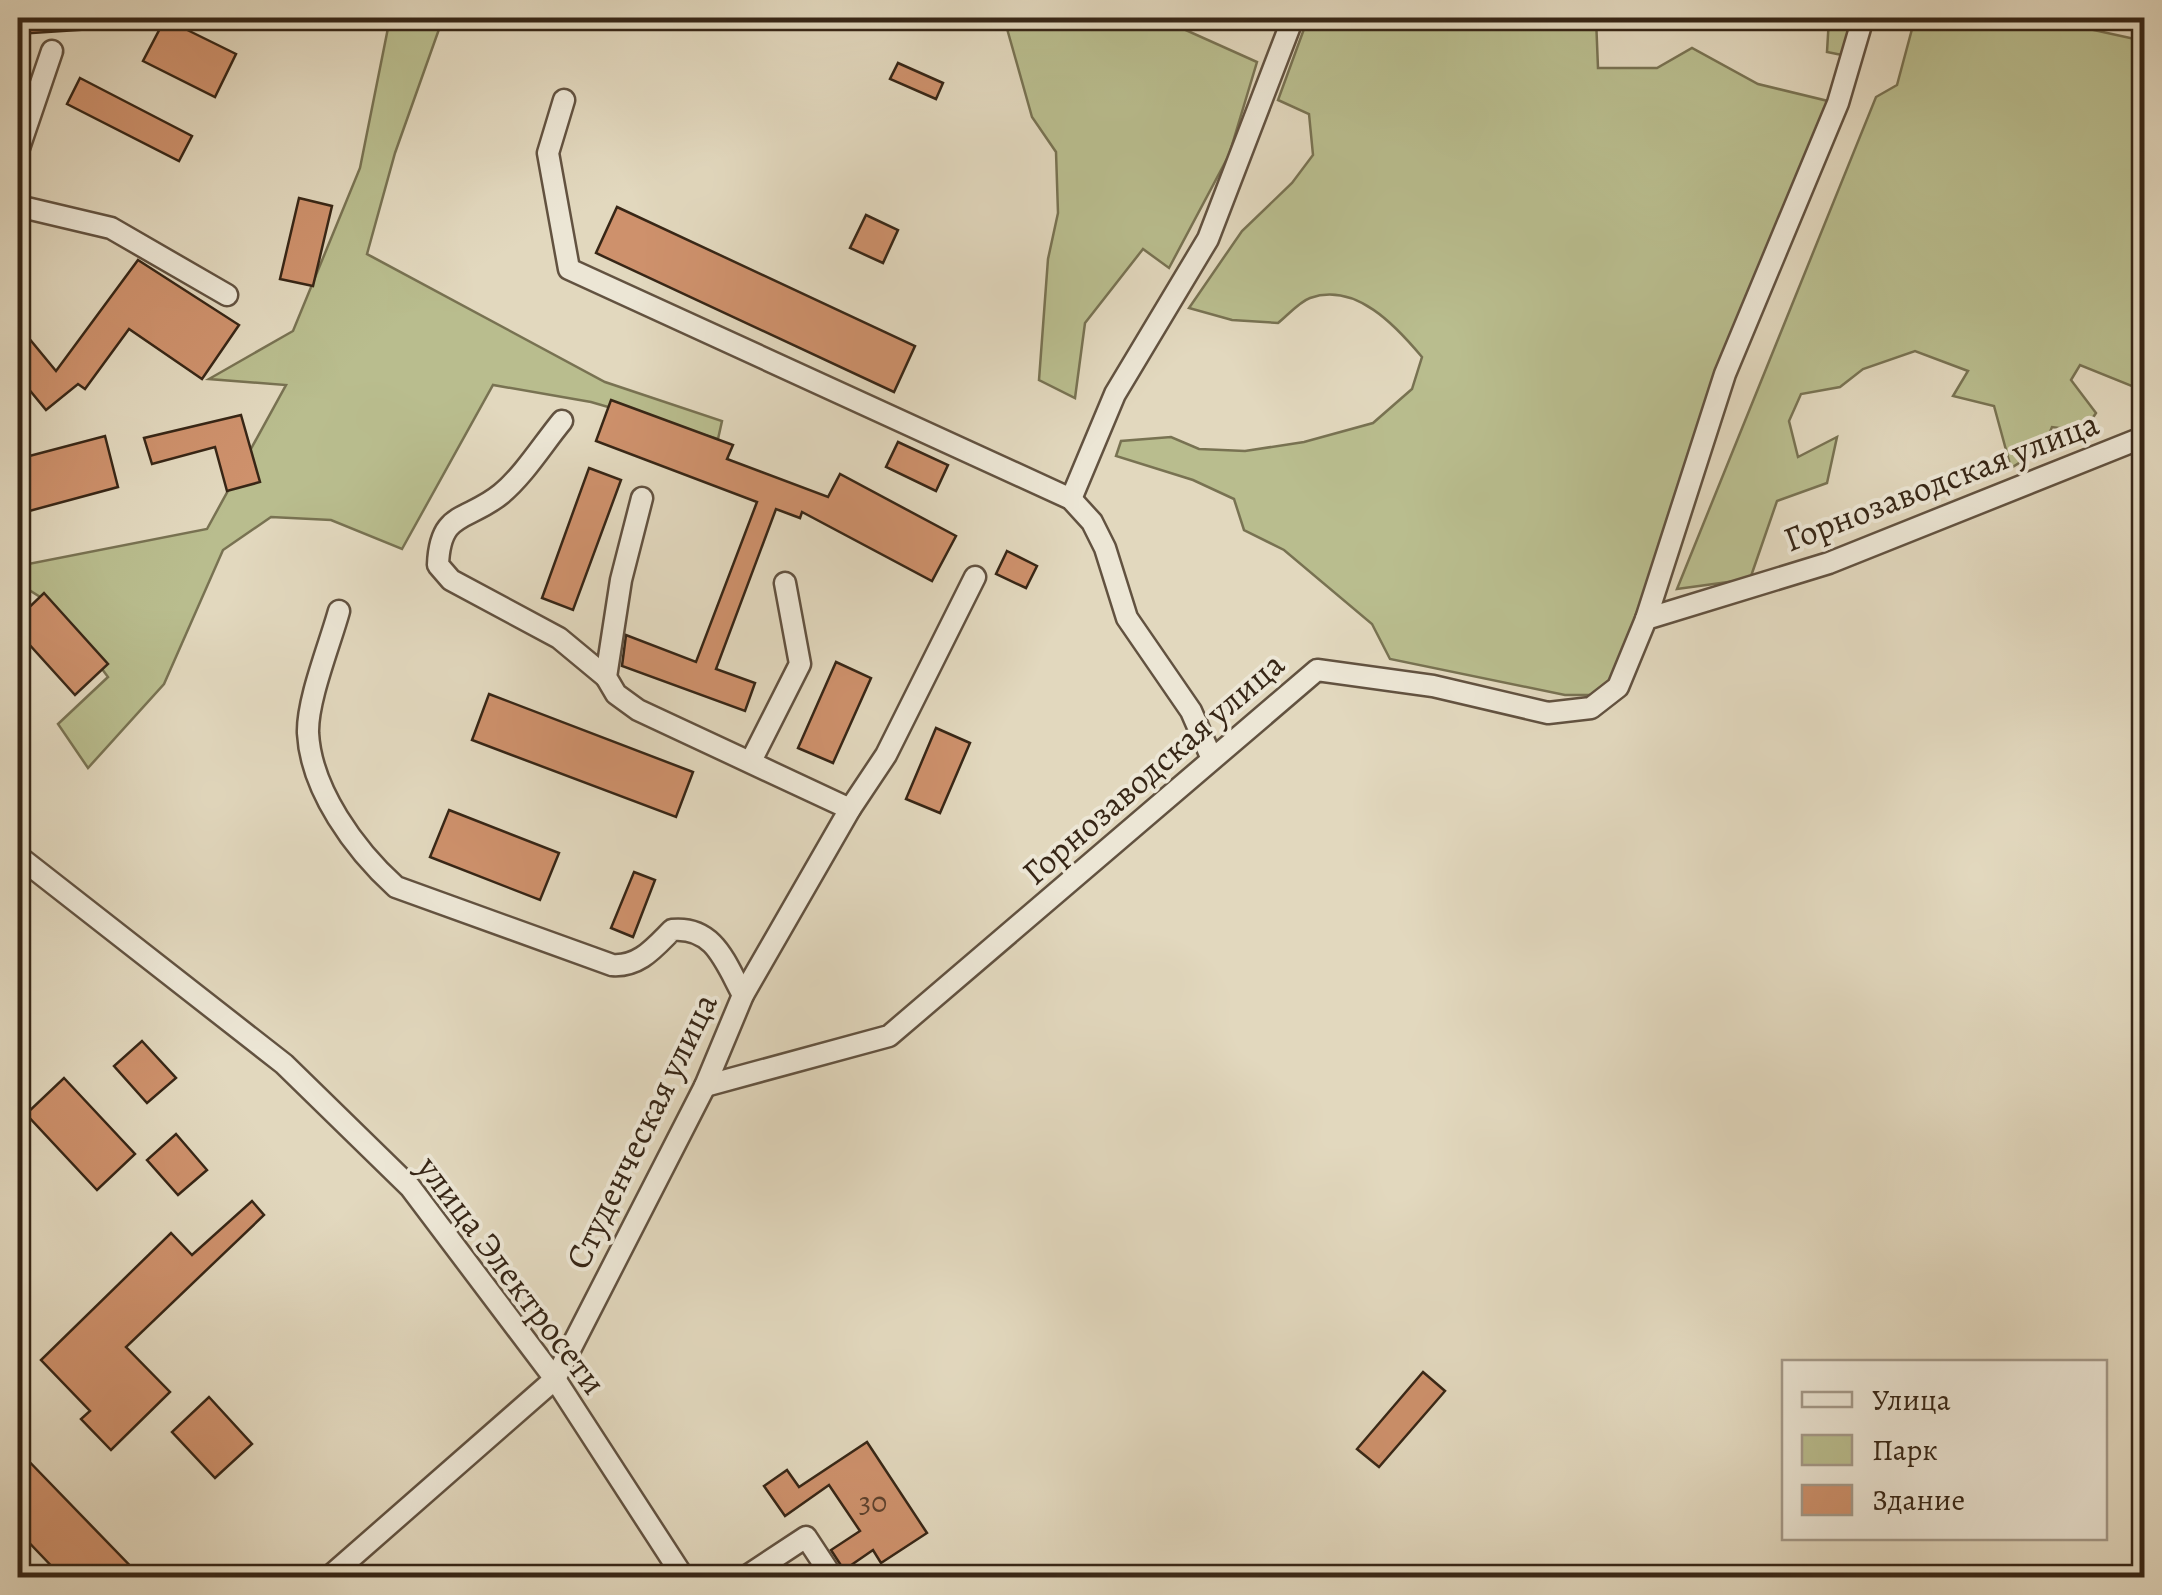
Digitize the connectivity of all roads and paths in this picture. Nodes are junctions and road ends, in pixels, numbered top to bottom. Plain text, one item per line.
1 (1293, 18) edge
2 (1863, 18) edge
3 (52, 51) dead end
4 (564, 100) dead end
5 (18, 151) edge
6 (18, 206) edge
7 (227, 296) dead end
8 (562, 421) dead end
9 (2144, 437) edge
10 (642, 498) dead end
11 (1071, 499) junction
12 (974, 577) dead end
13 (785, 583) dead end
14 (339, 611) dead end
15 (1646, 620) junction
16 (606, 677) junction
17 (752, 759) junction
18 (1212, 760) junction
19 (850, 808) junction
20 (18, 856) edge
21 (743, 994) junction
22 (704, 1086) junction
23 (555, 1379) junction
24 (328, 1578) edge
25 (684, 1578) edge
26 (744, 1578) edge
27 (833, 1578) edge

1 - 11 street
2 - 15 street
3 - 5 street
4 - 11 street
6 - 7 street
8 - 16 street
9 - 15 street, Горнозаводская улица
10 - 16 street
11 - 18 street
12 - 19 street, Студенческая улица
13 - 17 street
14 - 21 street
15 - 18 street, Горнозаводская улица
16 - 17 street
17 - 19 street
18 - 22 street, Горнозаводская улица
19 - 21 street, Студенческая улица
20 - 23 street, улица Электросети
21 - 22 street, Студенческая улица
22 - 23 street, Студенческая улица
23 - 24 street, Студенческая улица
23 - 25 street, улица Электросети
26 - 27 street

